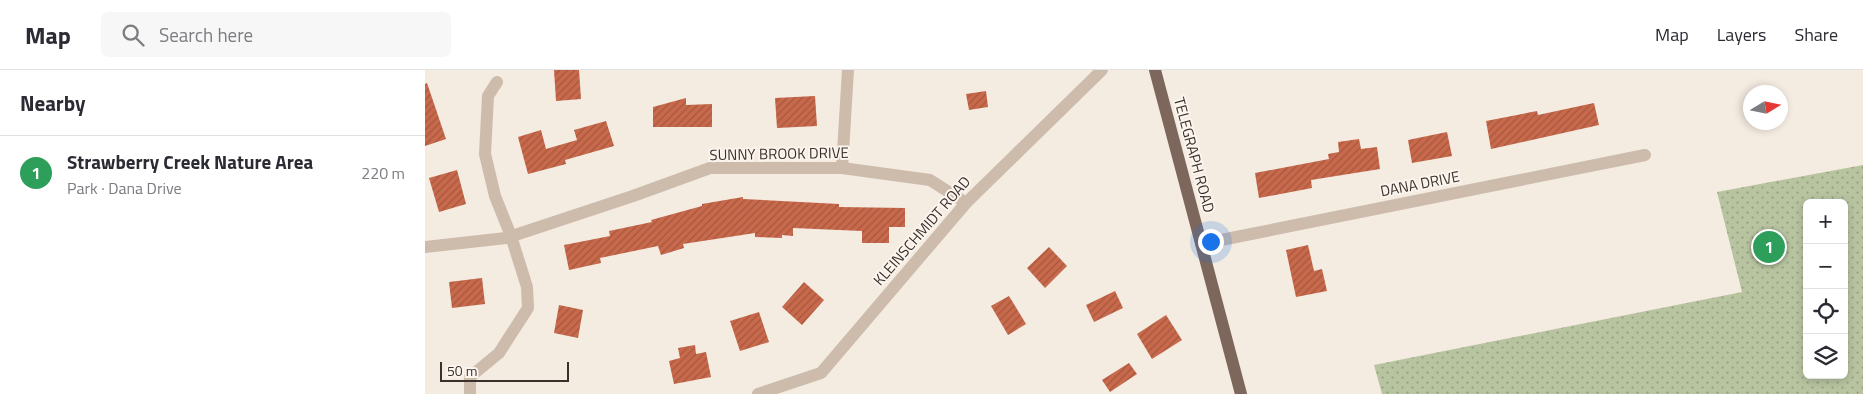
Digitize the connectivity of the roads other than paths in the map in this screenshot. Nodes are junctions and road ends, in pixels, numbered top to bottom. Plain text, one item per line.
1 (848, 70) edge
2 (1102, 70) edge
3 (1155, 70) edge
4 (497, 82) dead end
5 (1645, 155) dead end
6 (842, 168) junction
7 (966, 203) junction
8 (508, 237) junction
9 (1201, 244) junction
10 (425, 247) edge
11 (469, 394) edge
12 (758, 394) edge
13 (1241, 394) edge

1 - 6 street
2 - 7 street, KLEINSCHMIDT ROAD
3 - 9 main road, TELEGRAPH ROAD
4 - 8 street
5 - 9 street, DANA DRIVE
6 - 7 street, SUNNY BROOK DRIVE
6 - 8 street, SUNNY BROOK DRIVE
7 - 12 street, KLEINSCHMIDT ROAD
8 - 10 street, SUNNY BROOK DRIVE
8 - 11 street
9 - 13 main road, TELEGRAPH ROAD

